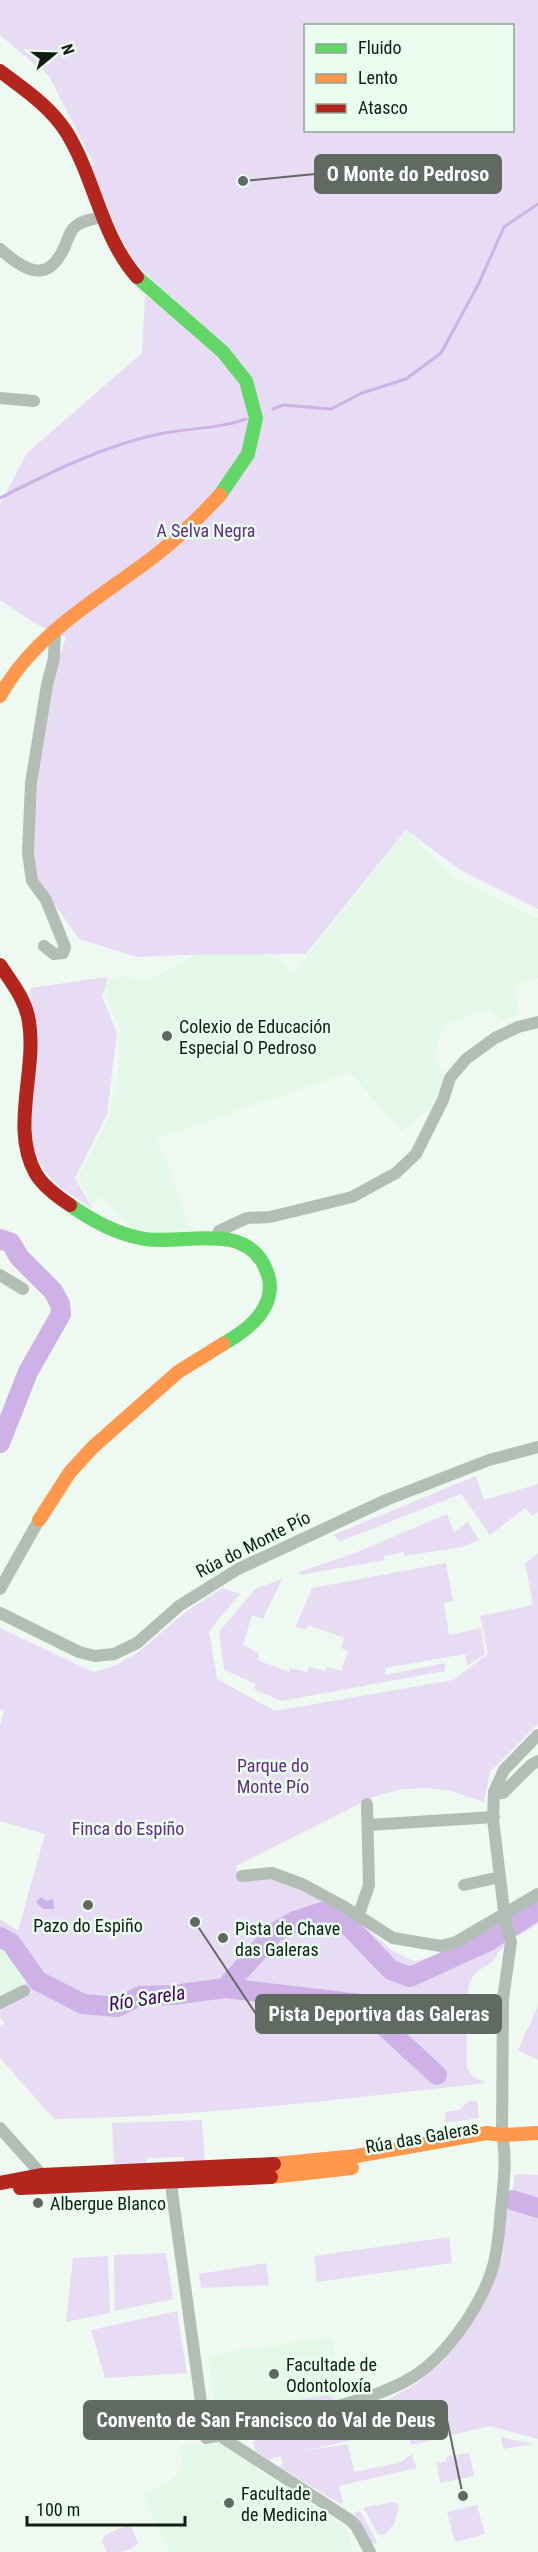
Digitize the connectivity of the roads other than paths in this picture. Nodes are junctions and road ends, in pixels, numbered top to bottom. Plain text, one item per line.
1 (0, 71) edge
2 (103, 217) junction
3 (0, 249) edge
4 (0, 398) edge
5 (34, 401) dead end
6 (55, 630) junction
7 (0, 696) edge
8 (44, 946) dead end
9 (0, 965) edge
10 (538, 1022) edge
11 (217, 1236) junction
12 (0, 1275) edge
13 (23, 1289) dead end
14 (538, 1447) edge
15 (39, 1520) joint
16 (0, 1589) edge
17 (0, 1613) edge
18 (538, 1735) edge
19 (538, 1761) edge
20 (494, 1792) junction
21 (367, 1804) dead end
22 (494, 1817) junction
23 (368, 1825) junction
24 (242, 1876) dead end
25 (500, 1877) junction
26 (464, 1886) dead end
27 (538, 1894) edge
28 (358, 1917) junction
29 (505, 1917) junction
30 (24, 1991) dead end
31 (0, 2002) edge
32 (0, 2128) edge
33 (538, 2133) edge
34 (502, 2135) junction
35 (185, 2170) junction
36 (39, 2174) junction
37 (172, 2183) junction
38 (6, 2184) edge
39 (237, 2433) junction
40 (248, 2450) junction
41 (370, 2552) edge

1 - 2 street
2 - 3 street
2 - 6 street
4 - 5 street
6 - 7 street
6 - 8 street
9 - 11 street
10 - 11 street
11 - 15 street
12 - 13 street
14 - 17 street, Rúa do Monte Pío
15 - 16 street
18 - 20 street
19 - 20 street
20 - 22 street
21 - 23 street
22 - 23 street
22 - 25 street
23 - 28 street
24 - 28 street
25 - 26 street
25 - 29 street
27 - 29 street
28 - 29 street
29 - 34 street
30 - 31 street
32 - 36 street
33 - 34 street
34 - 35 street, Rúa das Galeras
34 - 37 street, Rúa das Galeras
34 - 39 street
35 - 36 street, Rúa das Galeras
35 - 37 street
36 - 38 street, Rúa das Galeras
37 - 38 street, Rúa das Galeras
37 - 39 street
39 - 40 street
39 - 40 street
40 - 41 street

